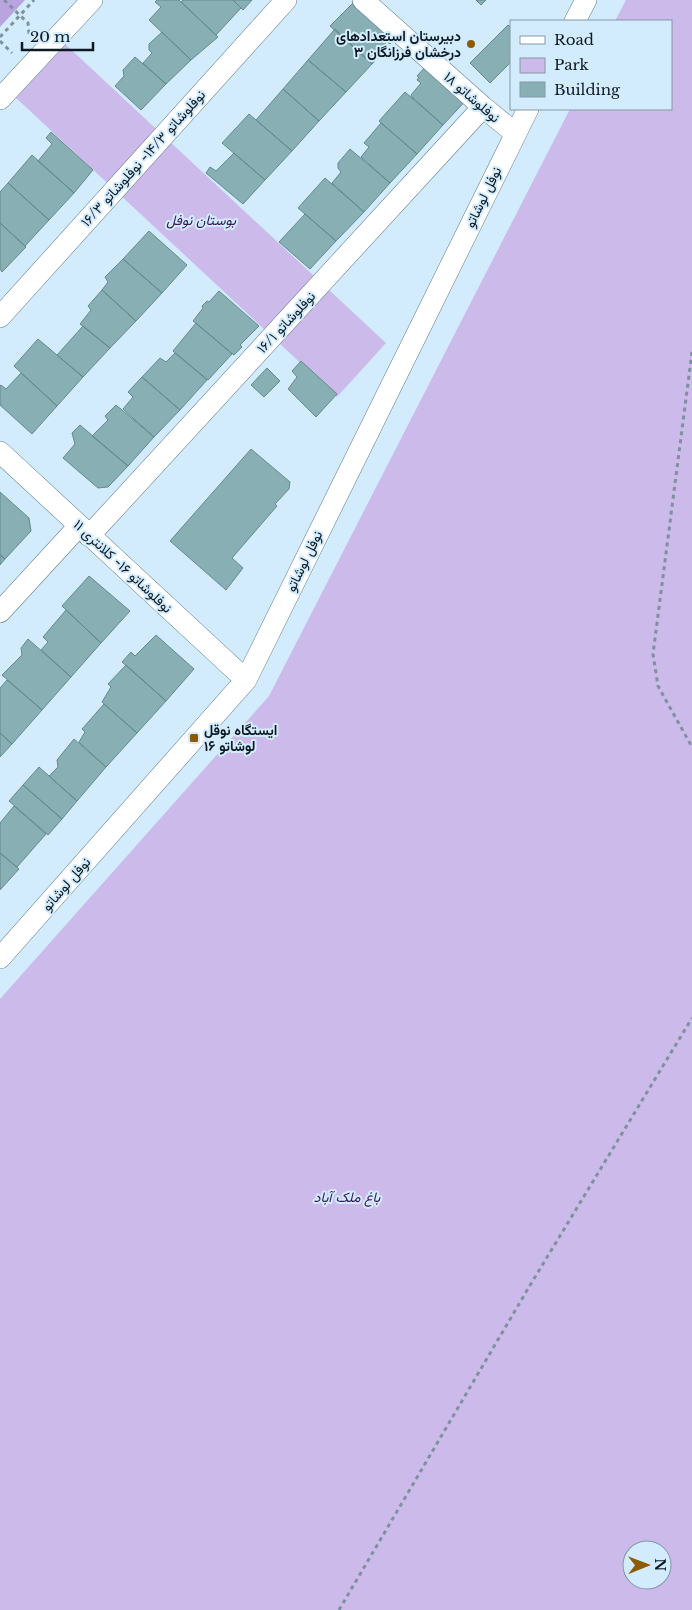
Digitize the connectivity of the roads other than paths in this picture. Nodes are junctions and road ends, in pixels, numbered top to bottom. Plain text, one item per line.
1 (92, 0) edge
2 (286, 0) edge
3 (363, 0) edge
4 (586, 0) edge
5 (576, 20) edge
6 (0, 99) edge
7 (483, 107) junction
8 (527, 110) edge
9 (515, 134) junction
10 (0, 317) edge
11 (0, 452) edge
12 (84, 531) junction
13 (0, 612) edge
14 (246, 680) junction
15 (0, 958) edge

1 - 6 street
2 - 10 street, نوفلوشاتو ۱۴/۳- نوفلوشاتو ۱۶/۳
3 - 7 street, نوفلوشاتو ۱۸
4 - 5 street
7 - 9 street, نوفلوشاتو ۱۸
7 - 12 street, نوفلوشاتو ۱۶/۱
8 - 9 street, نوفل لوشاتو
9 - 14 street, نوفل لوشاتو
11 - 12 street, نوفلوشاتو ۱۶- کلانتری ۱۱
12 - 13 street, نوفلوشاتو ۱۶/۱
12 - 14 street, نوفلوشاتو ۱۶- کلانتری ۱۱
14 - 15 street, نوفل لوشاتو

